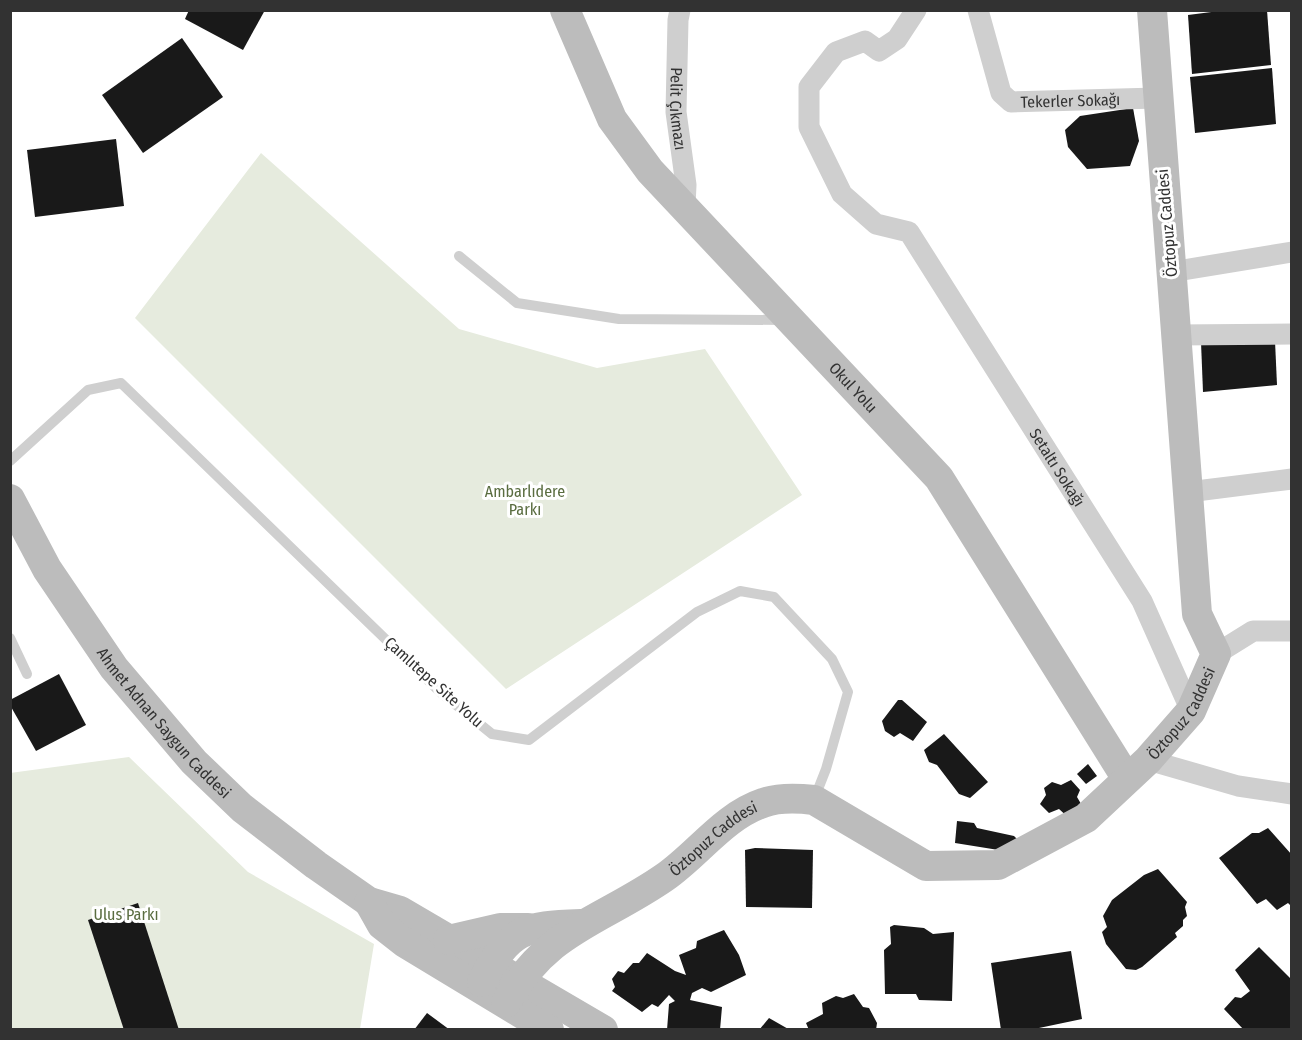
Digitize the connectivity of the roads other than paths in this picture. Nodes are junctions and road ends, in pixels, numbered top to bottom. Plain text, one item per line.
1 (565, 10) edge
2 (680, 10) edge
3 (916, 10) edge
4 (978, 10) edge
5 (1152, 10) edge
6 (1157, 98) junction
7 (685, 206) junction
8 (1292, 252) edge
9 (459, 256) dead end
10 (1171, 272) junction
11 (793, 320) junction
12 (1292, 334) edge
13 (1176, 335) junction
14 (10, 461) edge
15 (1292, 479) edge
16 (1188, 492) junction
17 (10, 499) edge
18 (1292, 630) edge
19 (10, 638) edge
20 (1215, 654) junction
21 (27, 674) dead end
22 (1191, 711) junction
23 (1137, 769) junction
24 (1292, 794) edge
25 (814, 800) junction
26 (369, 902) junction
27 (581, 924) junction
28 (528, 928) junction
29 (448, 940) junction
30 (485, 976) junction
31 (512, 991) junction
32 (549, 1029) edge
33 (603, 1029) edge

1 - 7 street, Okul Yolu
2 - 7 street, Pelit Çıkmazı
3 - 22 street, Setaltı Sokağı
4 - 6 street, Tekerler Sokağı
5 - 6 street, Öztopuz Caddesi
6 - 10 street, Öztopuz Caddesi
7 - 11 street, Okul Yolu
8 - 10 street
9 - 11 lane
10 - 13 street, Öztopuz Caddesi
11 - 23 street, Okul Yolu
12 - 13 street
13 - 16 street, Öztopuz Caddesi
14 - 25 lane, Çamlıtepe Site Yolu
15 - 16 street
16 - 20 street, Öztopuz Caddesi
17 - 26 street, Ahmet Adnan Saygun Caddesi
18 - 20 street
19 - 21 lane
20 - 22 street, Öztopuz Caddesi
22 - 23 street, Öztopuz Caddesi
23 - 24 street
23 - 25 street, Öztopuz Caddesi
25 - 27 street, Öztopuz Caddesi
26 - 29 street, Ahmet Adnan Saygun Caddesi
26 - 30 street, Ahmet Adnan Saygun Caddesi
27 - 28 street, Öztopuz Caddesi
27 - 31 street, Öztopuz Caddesi
28 - 29 street, Öztopuz Caddesi
28 - 30 street
29 - 30 street, Ahmet Adnan Saygun Caddesi
30 - 31 street, Ahmet Adnan Saygun Caddesi
31 - 32 street, Ahmet Adnan Saygun Caddesi
31 - 33 street, Ahmet Adnan Saygun Caddesi

